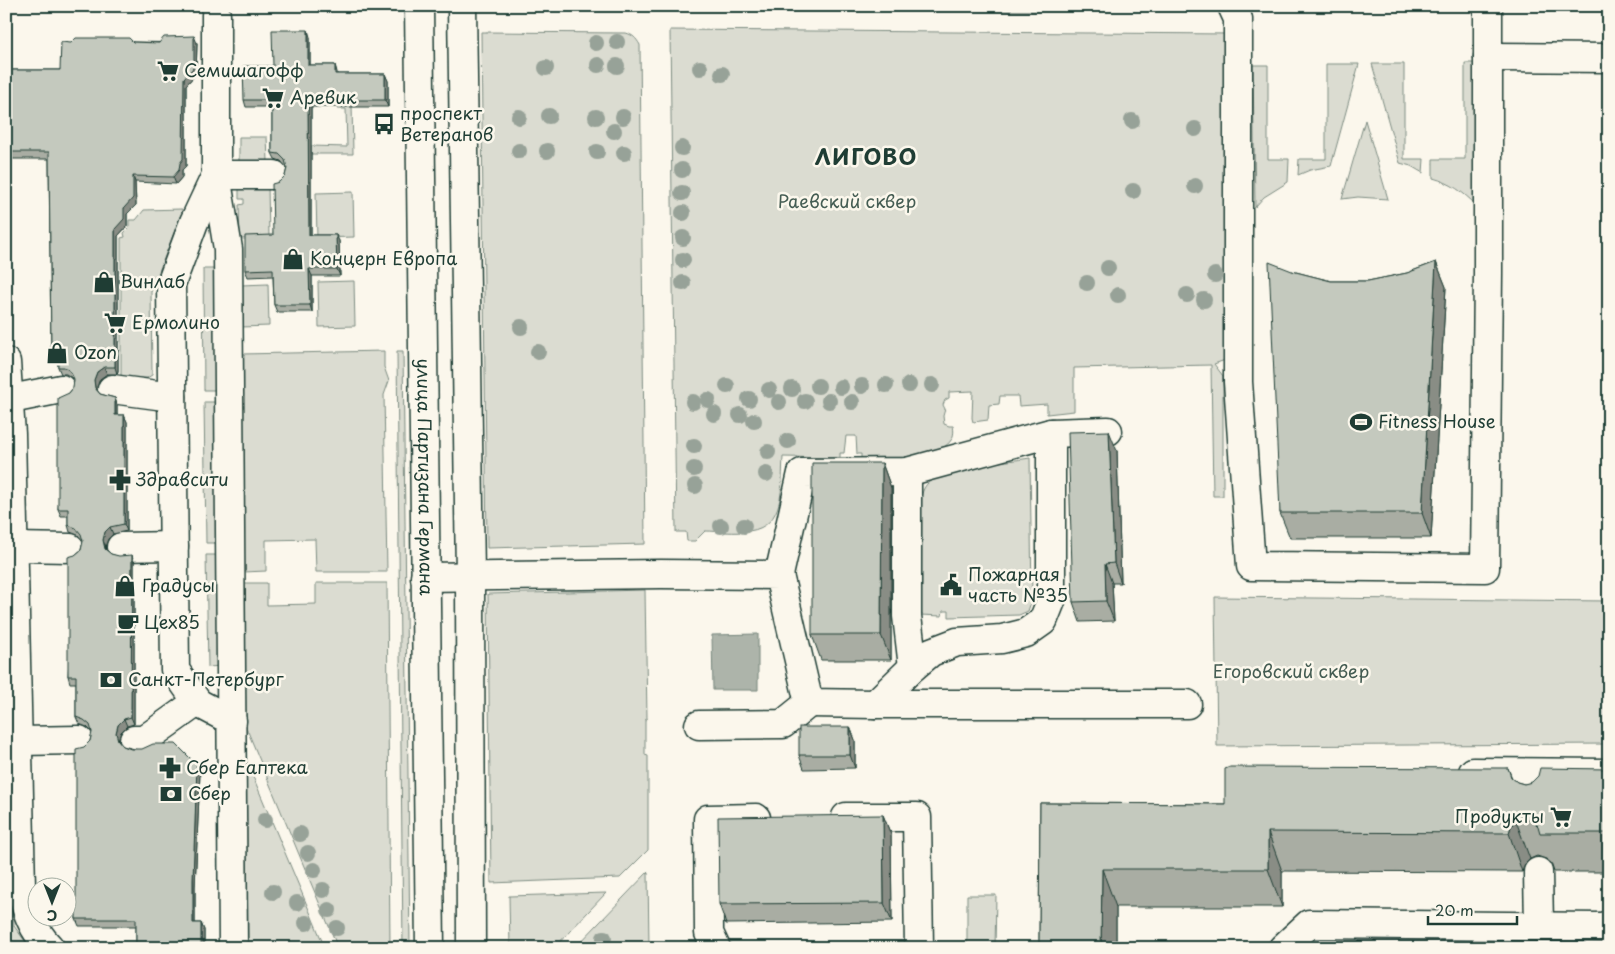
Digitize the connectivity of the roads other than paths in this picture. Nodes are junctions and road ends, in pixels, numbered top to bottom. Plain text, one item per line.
1 (420, 6) edge
2 (462, 6) edge
3 (1232, 6) edge
4 (1488, 6) edge
5 (216, 15) dead end
6 (1488, 57) junction
7 (1609, 58) edge
8 (216, 175) junction
9 (274, 175) dead end
10 (6, 362) edge
11 (61, 389) dead end
12 (112, 389) dead end
13 (172, 397) junction
14 (8, 400) edge
15 (1108, 430) edge
16 (1051, 432) junction
17 (907, 472) junction
18 (174, 546) junction
19 (14, 547) junction
20 (70, 548) dead end
21 (121, 548) dead end
22 (779, 575) junction
23 (470, 576) junction
24 (425, 577) junction
25 (913, 667) junction
26 (197, 702) junction
27 (809, 703) junction
28 (876, 704) junction
29 (1187, 704) dead end
30 (232, 721) junction
31 (699, 725) dead end
32 (79, 740) dead end
33 (134, 740) dead end
34 (19, 741) junction
35 (1445, 772) edge
36 (1609, 773) edge
37 (12, 817) edge
38 (778, 818) edge
39 (817, 818) edge
40 (1538, 872) edge
41 (1538, 926) junction
42 (1604, 933) edge
43 (50, 948) edge
44 (233, 948) edge
45 (430, 948) edge
46 (471, 948) edge
47 (716, 948) edge
48 (918, 948) edge
49 (1284, 948) edge

1 - 24 main road, улица Партизана Германа
2 - 23 main road
3 - 6 main road
4 - 6 main road
5 - 8 main road
6 - 7 main road
8 - 9 main road
8 - 13 main road
8 - 30 main road
10 - 14 main road
11 - 14 main road
12 - 13 main road
13 - 18 main road
14 - 19 main road
15 - 16 main road
16 - 17 main road
16 - 25 main road
17 - 22 main road
17 - 25 main road
18 - 21 main road
18 - 26 main road
19 - 20 main road
19 - 34 main road
22 - 23 main road
22 - 27 main road
23 - 24 main road
23 - 46 main road
24 - 45 main road, улица Партизана Германа
25 - 28 main road
26 - 30 main road
26 - 33 main road
27 - 28 main road
27 - 31 main road
28 - 29 main road
30 - 44 main road
32 - 34 main road
34 - 37 main road
35 - 36 main road
37 - 43 main road
38 - 47 main road
39 - 48 main road
40 - 41 main road
41 - 42 main road
41 - 49 main road

